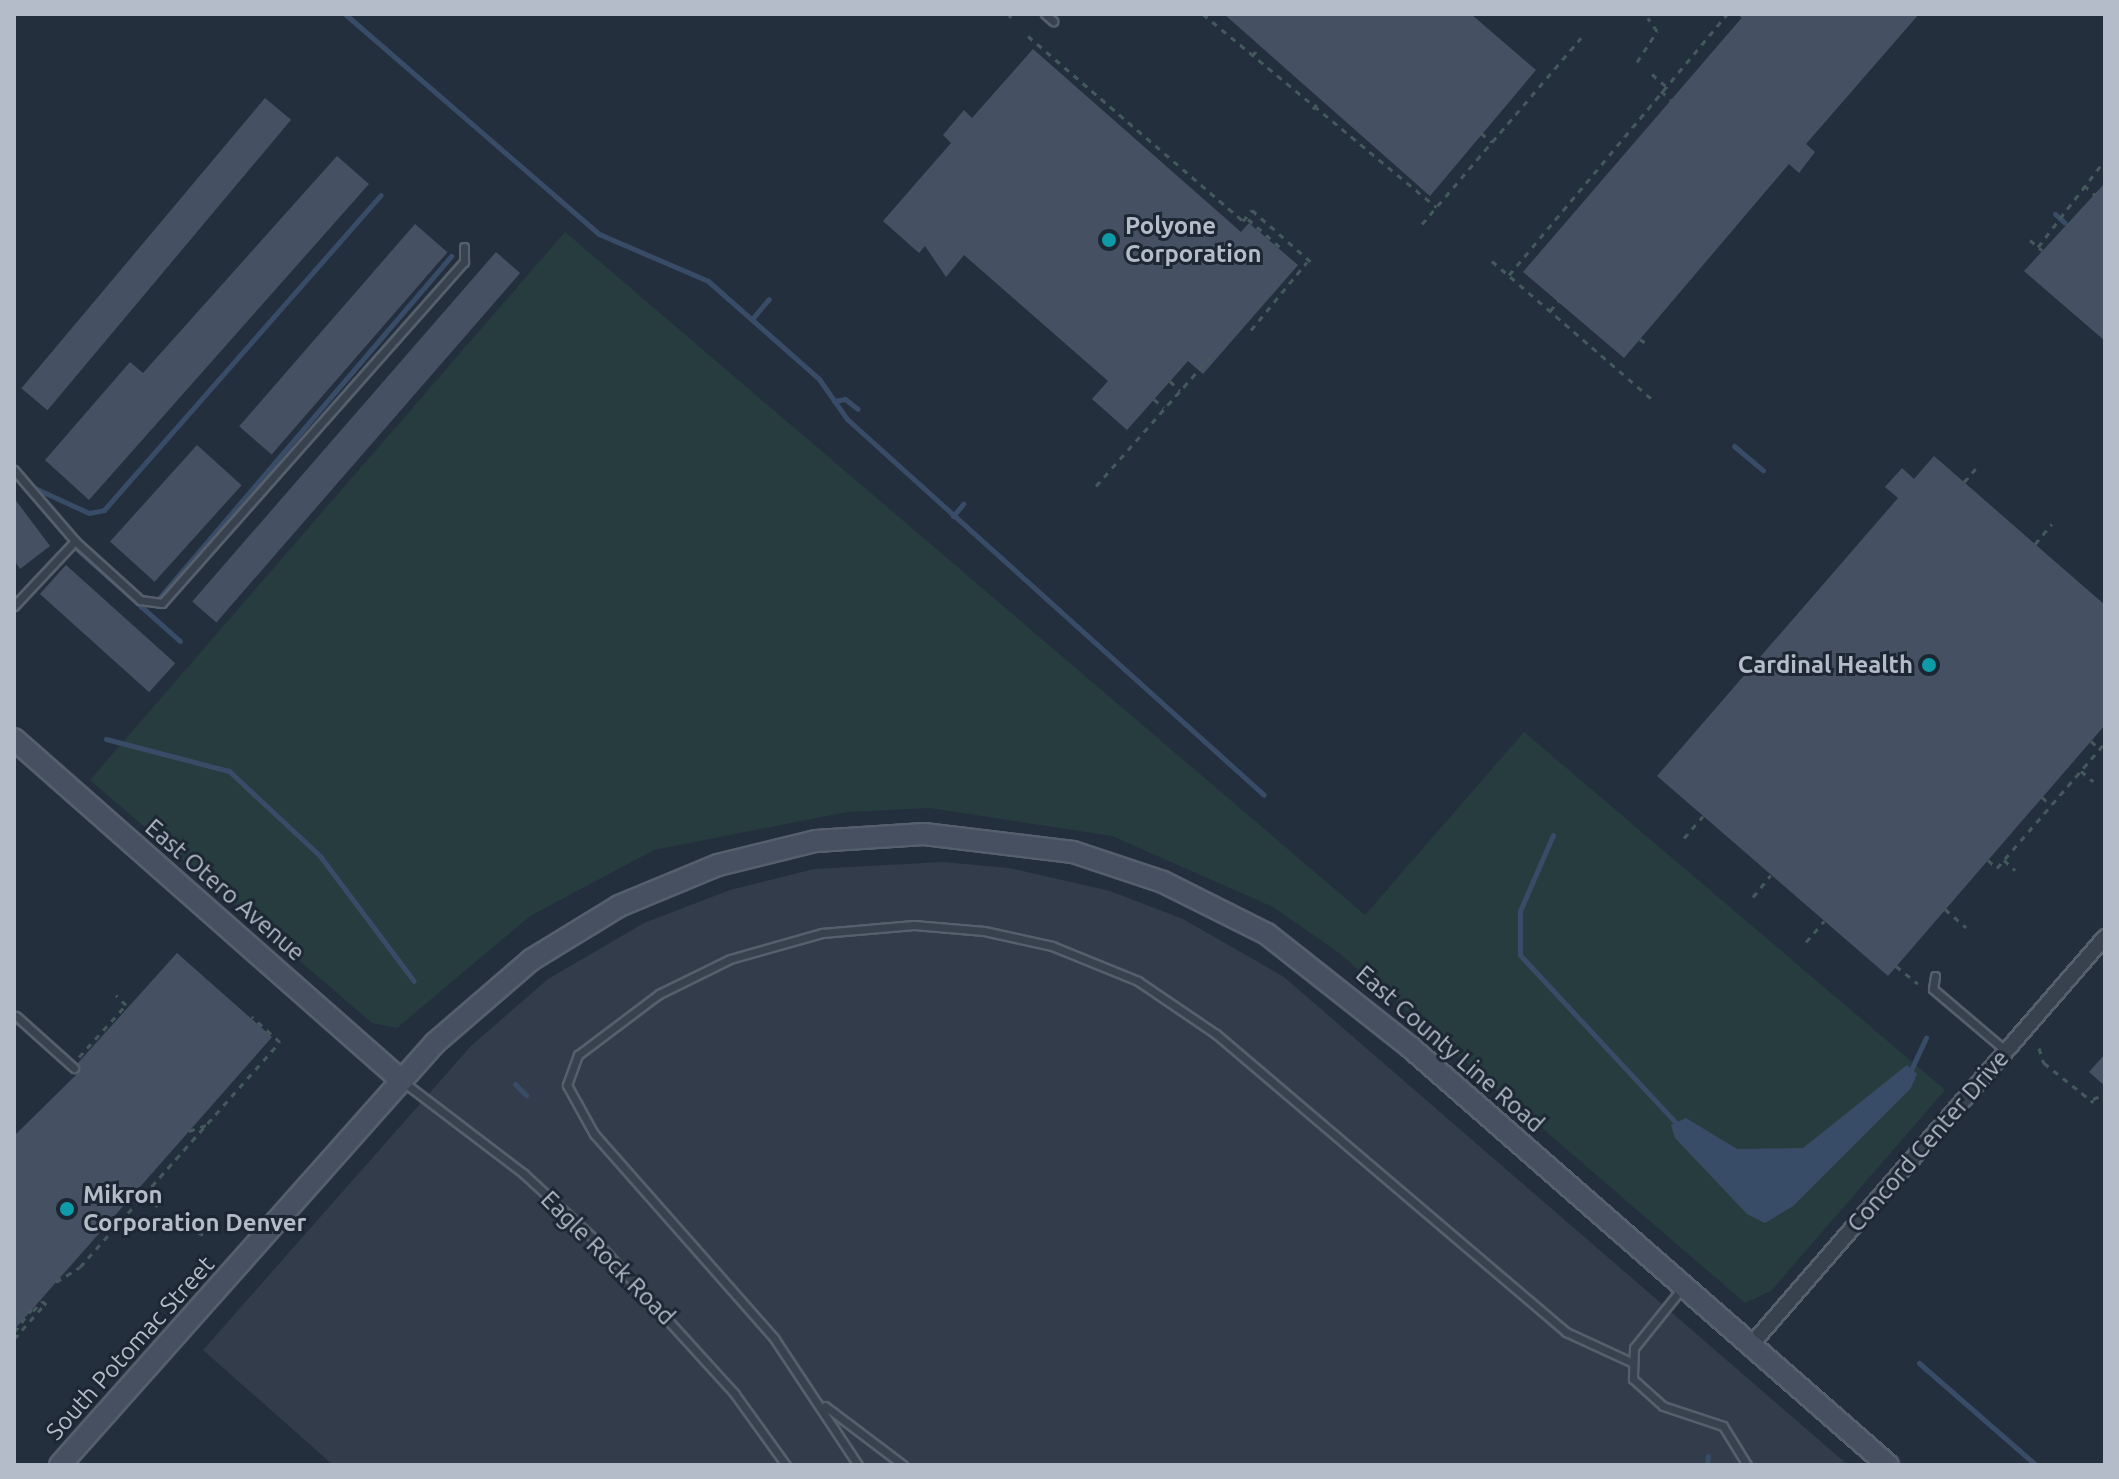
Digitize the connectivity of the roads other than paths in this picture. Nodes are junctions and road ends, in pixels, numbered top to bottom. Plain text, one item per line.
1 (1045, 14) edge
2 (1053, 21) dead end
3 (464, 247) dead end
4 (14, 470) edge
5 (75, 541) junction
6 (14, 606) edge
7 (14, 739) edge
8 (896, 834) joint
9 (2105, 937) edge
10 (1935, 976) dead end
11 (16, 1016) dead end
12 (2006, 1051) junction
13 (73, 1067) road end
14 (402, 1081) junction
15 (1684, 1286) junction
16 (1751, 1345) junction
17 (1631, 1362) junction
18 (820, 1402) junction
19 (60, 1465) edge
20 (786, 1465) edge
21 (858, 1465) edge
22 (903, 1465) edge
23 (1747, 1465) edge
24 (1888, 1465) edge

1 - 2 lane
3 - 5 lane
4 - 5 lane
5 - 6 lane
7 - 14 main road, East Otero Avenue
8 - 14 main road, South Potomac Street
8 - 15 main road, East County Line Road
9 - 12 street, Concord Center Drive
10 - 12 lane
11 - 13 lane
12 - 16 street, Concord Center Drive
14 - 19 main road, South Potomac Street
14 - 20 lane, Eagle Rock Road
15 - 16 main road, East County Line Road
15 - 17 lane
16 - 24 main road, East County Line Road
17 - 18 lane
17 - 23 lane
18 - 21 lane
18 - 22 lane

